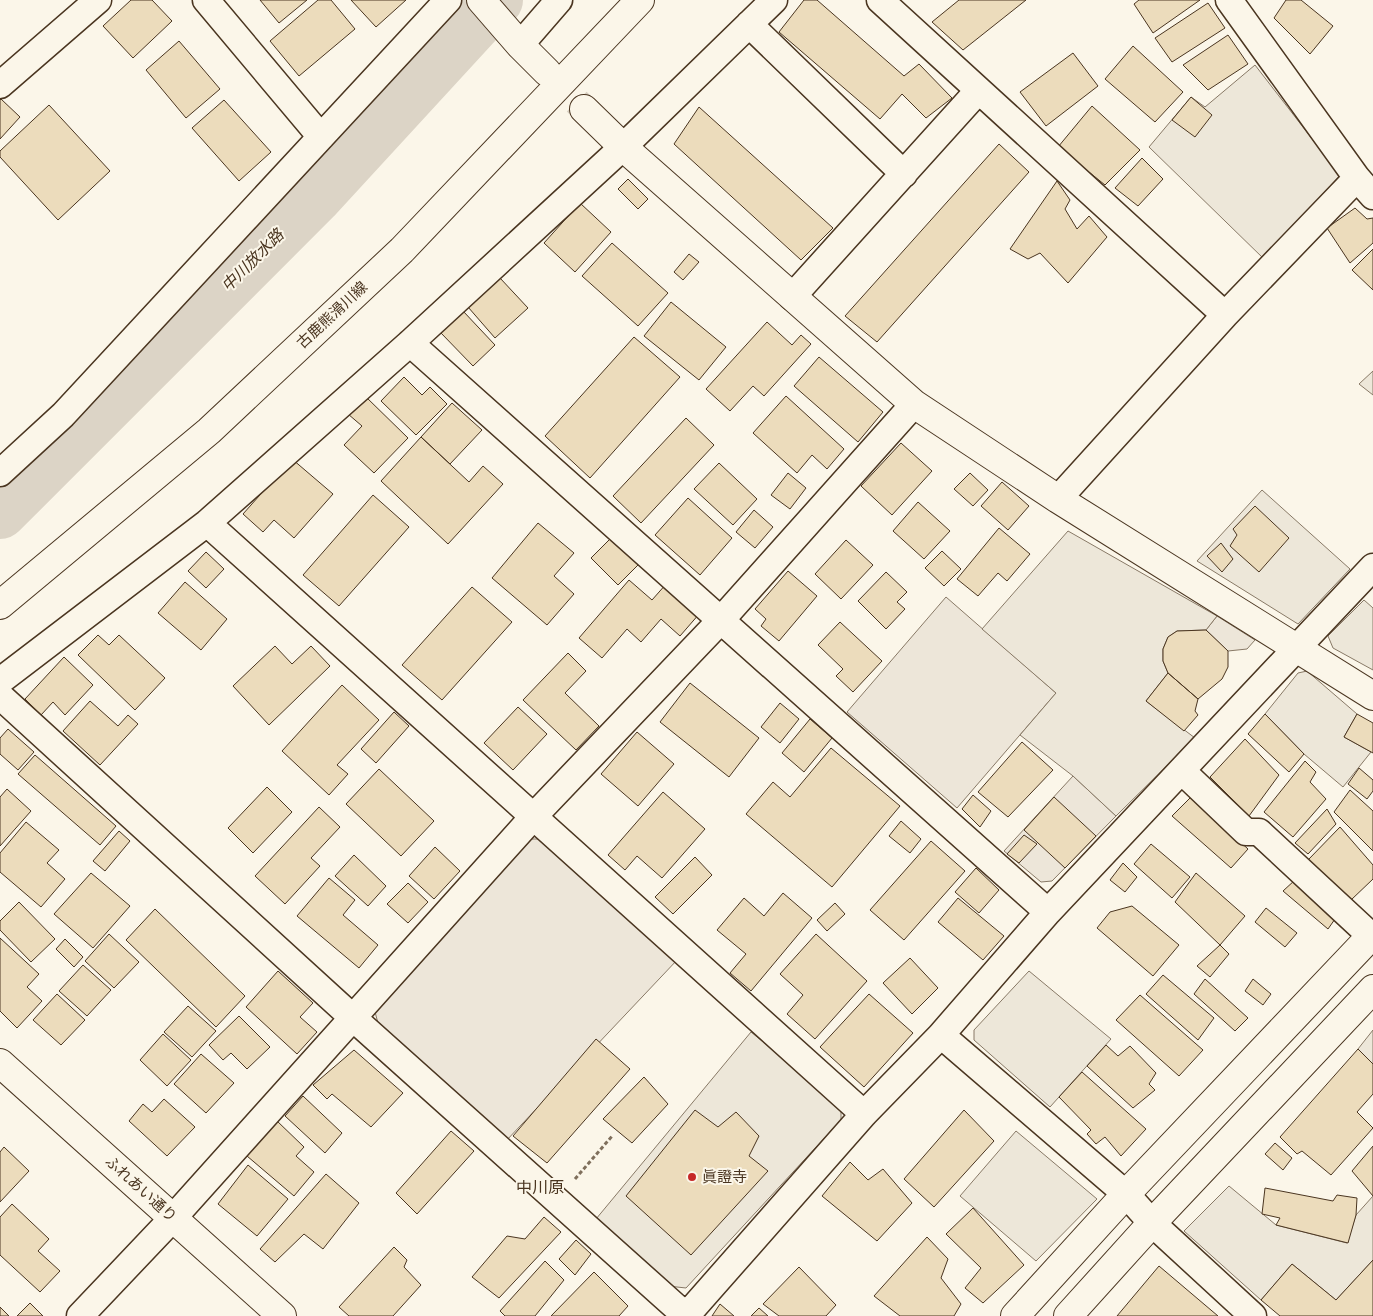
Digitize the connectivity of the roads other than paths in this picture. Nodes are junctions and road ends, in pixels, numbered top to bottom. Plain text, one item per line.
1 (98, 0) edge
2 (206, 0) edge
3 (448, 0) edge
4 (481, 0) edge
5 (559, 0) edge
6 (640, 0) edge
7 (774, 0) edge
8 (880, 0) edge
9 (1229, 0) edge
10 (750, 24) junction
11 (514, 38) junction
12 (547, 72) tunnel mouth
13 (0, 85) edge
14 (978, 91) junction
15 (584, 109) tunnel mouth
16 (321, 137) junction
17 (623, 148) junction
18 (904, 174) junction
19 (1365, 187) edge
20 (792, 297) junction
21 (1225, 315) junction
22 (410, 344) junction
23 (914, 404) junction
24 (0, 473) edge
25 (1058, 499) junction
26 (207, 523) junction
27 (1373, 567) edge
28 (0, 605) edge
29 (721, 620) junction
30 (1298, 648) junction
31 (0, 681) edge
32 (0, 696) edge
33 (1373, 696) edge
34 (1182, 770) junction
35 (533, 817) junction
36 (1048, 912) junction
37 (1372, 935) edge
38 (1373, 989) edge
39 (352, 1017) junction
40 (941, 1035) junction
41 (0, 1062) edge
42 (864, 1114) junction
43 (1126, 1194) junction
44 (173, 1218) junction
45 (1152, 1223) junction
46 (80, 1316) edge
47 (282, 1316) edge
48 (1015, 1316) edge
49 (1068, 1316) edge
50 (1253, 1316) edge

1 - 13 street
2 - 16 street
3 - 16 street
4 - 11 street
5 - 11 street
6 - 28 street, 古鹿熊滑川線
7 - 10 street
8 - 14 street
9 - 19 street
10 - 17 street
10 - 18 street
11 - 12 street
14 - 18 street
14 - 21 street
15 - 17 street
16 - 24 street
17 - 20 street
17 - 22 street
18 - 20 street
19 - 21 street
20 - 23 street
21 - 25 street
22 - 26 street
22 - 29 street
23 - 25 street
23 - 29 street
25 - 30 street
26 - 31 street
26 - 35 street
27 - 30 street
29 - 35 street
29 - 36 street
30 - 33 street
30 - 34 street
32 - 39 street
34 - 36 street
34 - 37 street
35 - 39 street
35 - 42 street
36 - 40 street
37 - 43 street
38 - 45 street
39 - 42 street
39 - 44 street
40 - 42 street
40 - 43 street
41 - 44 street, ふれあい通り
43 - 45 street
43 - 48 street
44 - 46 street
44 - 47 street, ふれあい通り
45 - 49 street
45 - 50 street

